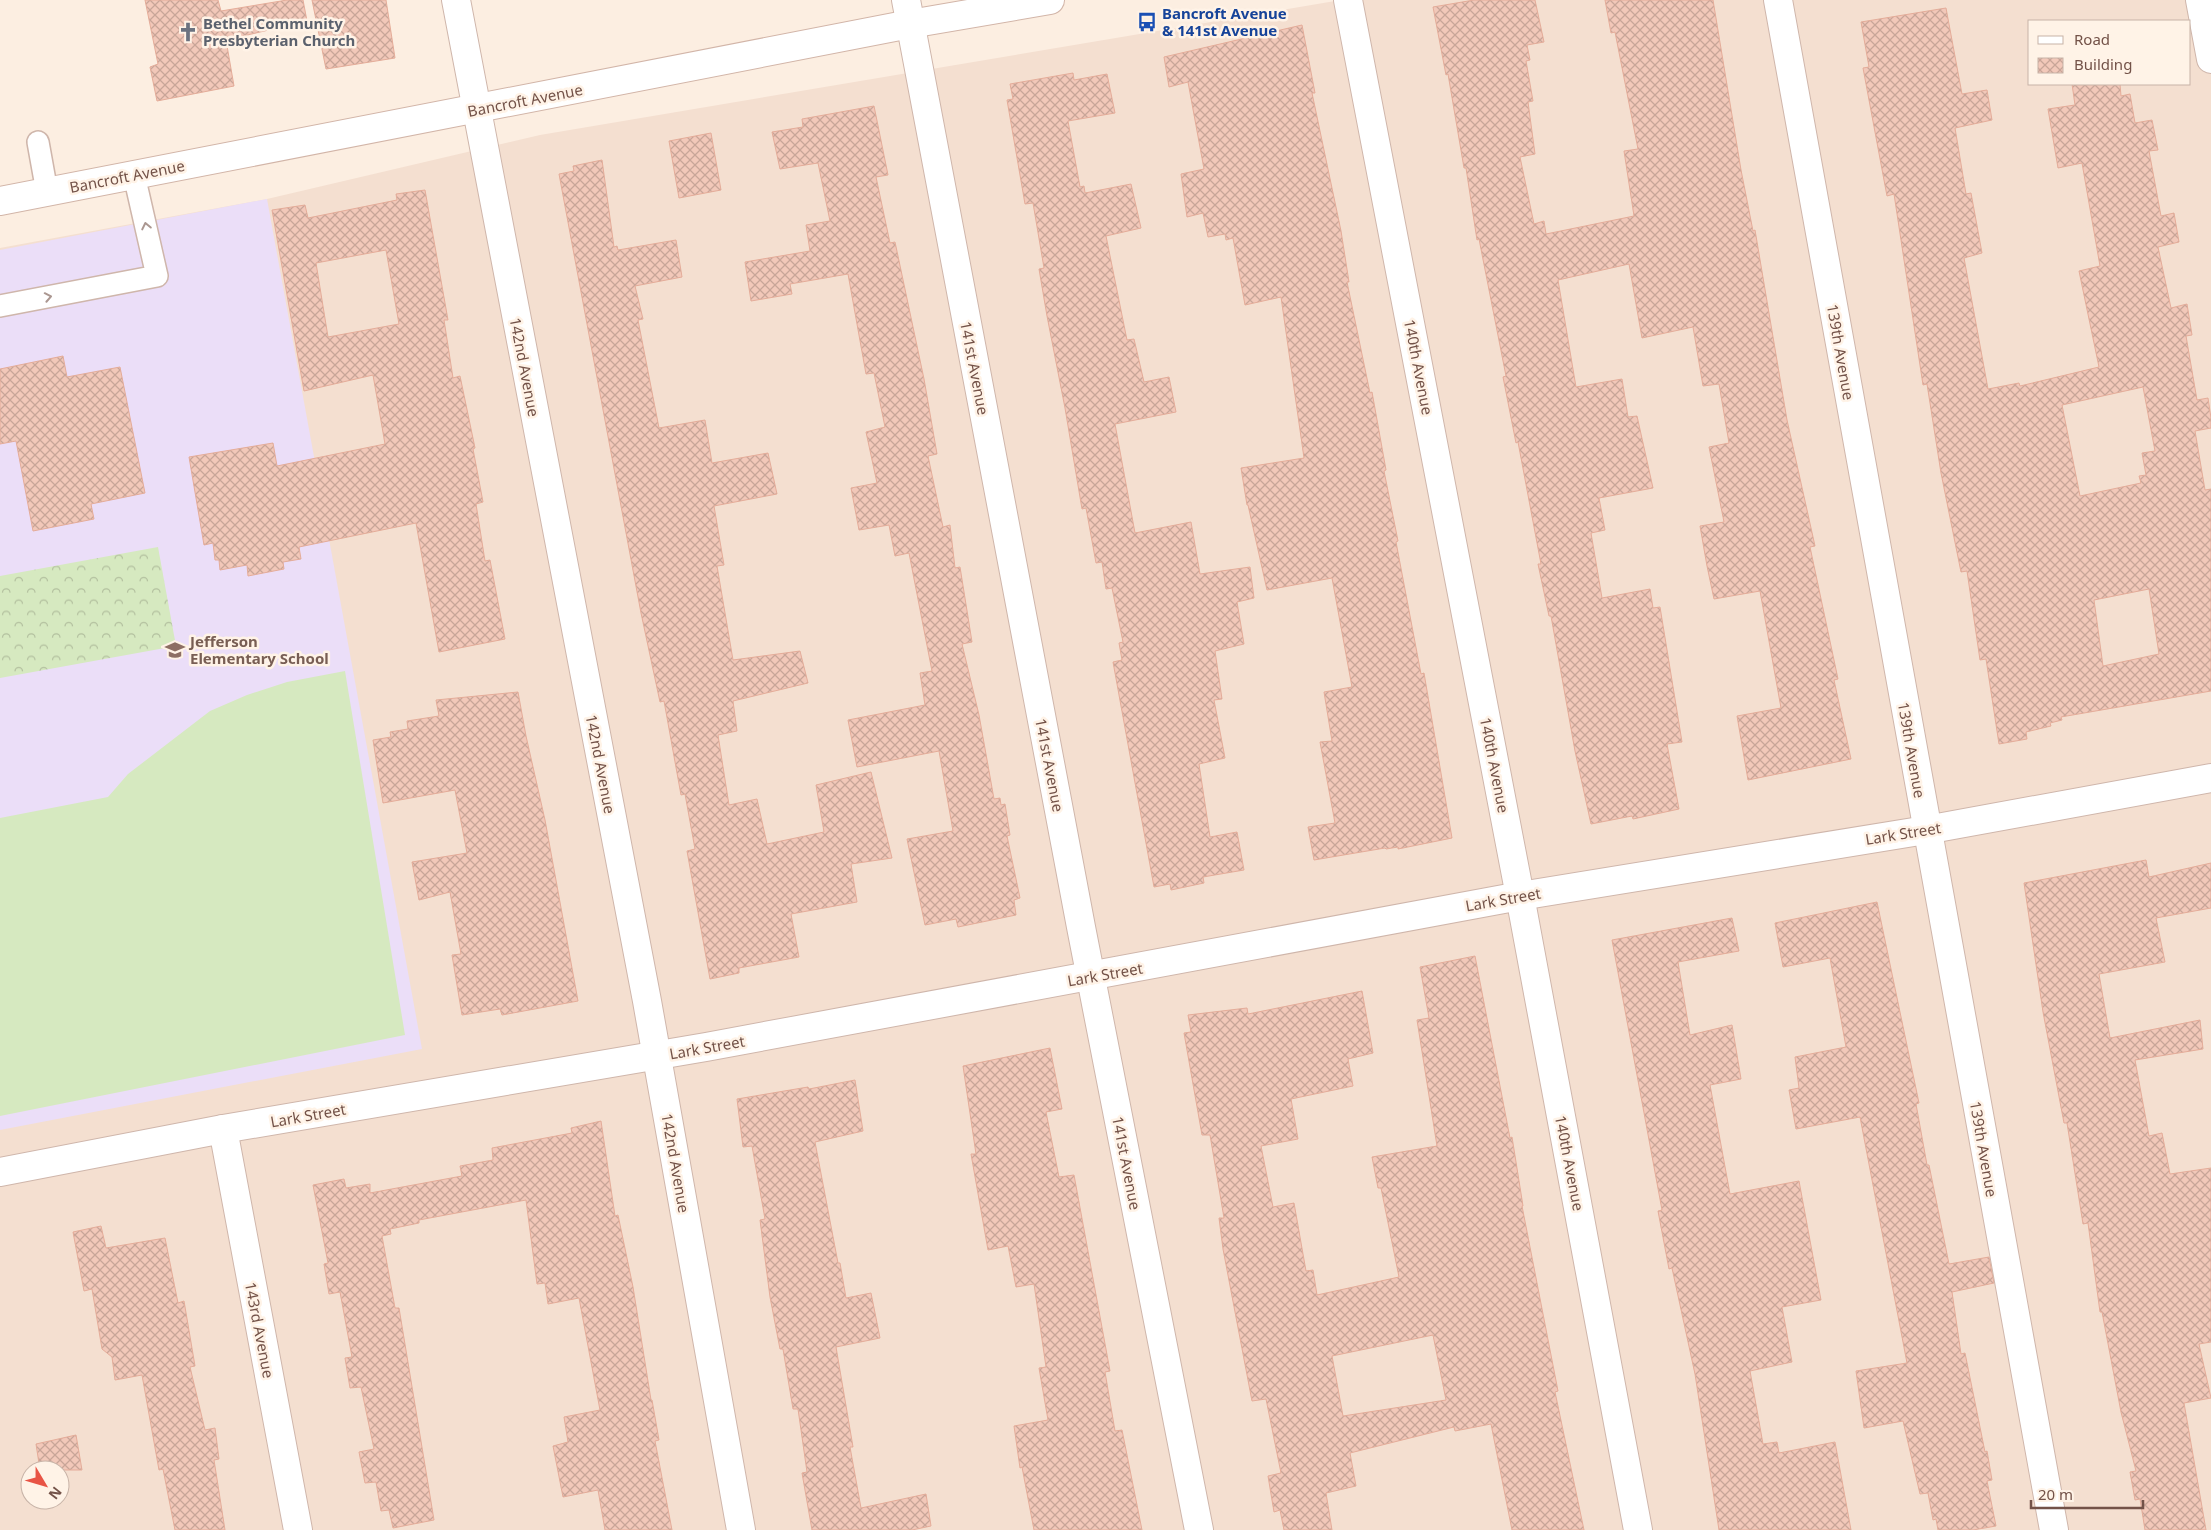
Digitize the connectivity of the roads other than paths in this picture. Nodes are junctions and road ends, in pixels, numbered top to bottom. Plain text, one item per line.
1 (456, 0) edge
2 (1050, 0) edge
3 (1348, 0) edge
4 (1778, 0) edge
5 (2200, 0) edge
6 (908, 12) edge
7 (2211, 59) edge
8 (476, 109) junction
9 (38, 142) dead end
10 (134, 175) junction
11 (46, 192) junction
12 (0, 201) edge
13 (0, 306) edge
14 (2211, 778) edge
15 (1926, 830) junction
16 (1520, 896) junction
17 (1091, 976) junction
18 (657, 1056) junction
19 (223, 1130) junction
20 (0, 1172) edge
21 (298, 1530) edge
22 (741, 1530) edge
23 (1199, 1530) edge
24 (1638, 1530) edge
25 (2054, 1530) edge

1 - 8 street, 142nd Avenue
2 - 6 street, Bancroft Avenue
3 - 16 street, 140th Avenue
4 - 15 street, 139th Avenue
5 - 7 street
6 - 8 street, Bancroft Avenue
6 - 17 street, 141st Avenue
8 - 10 street, Bancroft Avenue
8 - 18 street, 142nd Avenue
9 - 11 lane
10 - 11 street, Bancroft Avenue
13 -> 10 lane
11 - 12 street, Bancroft Avenue
14 - 15 street, Lark Street
15 - 16 street, Lark Street
15 - 25 street, 139th Avenue
16 - 17 street, Lark Street
16 - 24 street, 140th Avenue
17 - 18 street, Lark Street
17 - 23 street, 141st Avenue
18 - 19 street, Lark Street
18 - 22 street, 142nd Avenue
19 - 20 street, Lark Street
19 - 21 street, 143rd Avenue

